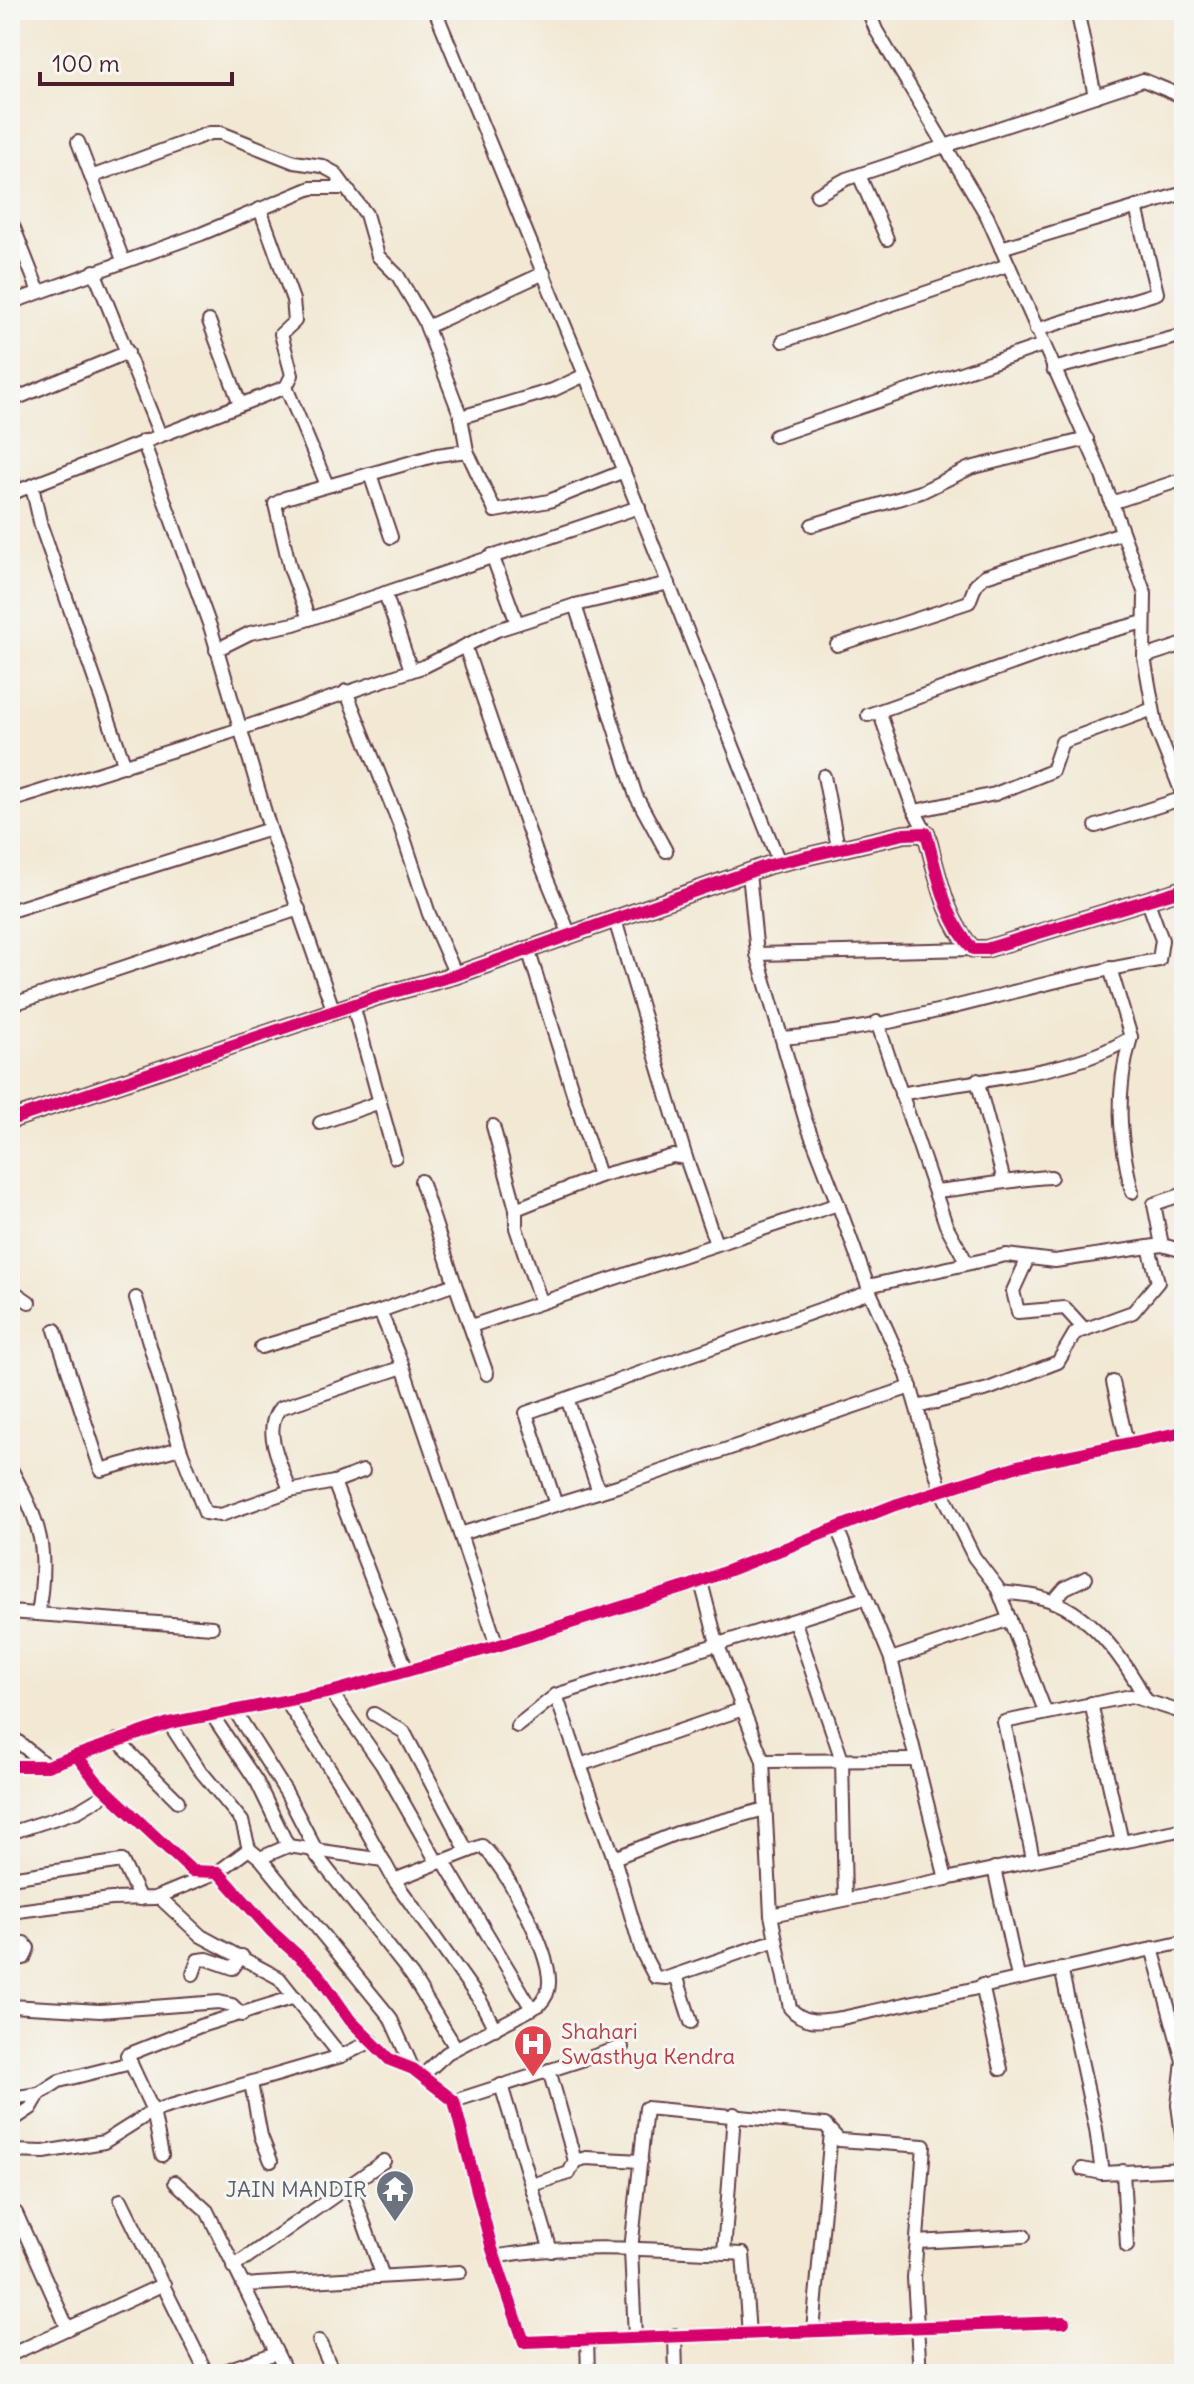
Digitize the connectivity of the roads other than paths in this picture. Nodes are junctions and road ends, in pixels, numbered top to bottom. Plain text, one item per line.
1 (435, 10) edge
2 (868, 10) edge
3 (1077, 10) edge
4 (1095, 96) junction
5 (1184, 97) edge
6 (78, 142) dead end
7 (947, 148) junction
8 (859, 175) junction
9 (91, 177) junction
10 (346, 188) junction
11 (1184, 193) edge
12 (817, 195) dead end
13 (1136, 207) junction
14 (260, 209) junction
15 (10, 218) edge
16 (887, 239) dead end
17 (1001, 248) junction
18 (123, 260) junction
19 (1008, 265) junction
20 (94, 271) junction
21 (544, 273) junction
22 (39, 292) junction
23 (10, 303) edge
24 (209, 321) dead end
25 (427, 327) junction
26 (1036, 330) junction
27 (1184, 335) edge
28 (783, 341) dead end
29 (1043, 345) junction
30 (128, 352) junction
31 (1053, 369) junction
32 (585, 375) junction
33 (286, 387) junction
34 (10, 401) edge
35 (240, 404) junction
36 (461, 417) junction
37 (160, 435) junction
38 (775, 436) dead end
39 (1087, 439) junction
40 (143, 441) junction
41 (467, 451) junction
42 (10, 470) edge
43 (624, 471) junction
44 (370, 474) junction
45 (1184, 479) edge
46 (327, 485) junction
47 (32, 486) junction
48 (13, 493) edge
49 (1111, 503) junction
50 (639, 507) junction
51 (812, 525) dead end
52 (1122, 533) junction
53 (391, 537) dead end
54 (492, 555) junction
55 (669, 583) junction
56 (385, 593) junction
57 (575, 605) junction
58 (309, 619) junction
59 (1144, 622) junction
60 (517, 623) junction
61 (1184, 644) edge
62 (837, 645) dead end
63 (465, 646) junction
64 (216, 650) junction
65 (1144, 657) junction
66 (411, 670) junction
67 (346, 691) junction
68 (1153, 709) junction
69 (240, 729) junction
70 (125, 766) junction
71 (824, 776) dead end
72 (1184, 798) edge
73 (10, 801) edge
74 (915, 811) junction
75 (1096, 826) dead end
76 (270, 829) junction
77 (926, 833) junction
78 (838, 847) junction
79 (666, 851) dead end
80 (779, 862) junction
81 (749, 873) junction
82 (1184, 889) edge
83 (1147, 899) junction
84 (299, 909) junction
85 (10, 911) edge
86 (615, 920) junction
87 (570, 935) junction
88 (528, 949) junction
89 (973, 949) junction
90 (757, 954) junction
91 (1110, 968) junction
92 (456, 975) junction
93 (10, 1005) edge
94 (353, 1005) junction
95 (334, 1012) junction
96 (877, 1022) junction
97 (1131, 1037) junction
98 (782, 1038) junction
99 (977, 1080) junction
100 (901, 1094) junction
101 (380, 1102) junction
102 (10, 1120) edge
103 (320, 1123) dead end
104 (493, 1126) dead end
105 (395, 1157) dead end
106 (686, 1158) junction
107 (599, 1176) junction
108 (1051, 1177) dead end
109 (421, 1181) dead end
110 (1004, 1181) junction
111 (935, 1191) junction
112 (1132, 1192) dead end
113 (1184, 1194) edge
114 (838, 1204) junction
115 (516, 1209) junction
116 (716, 1244) junction
117 (1156, 1246) junction
118 (1184, 1251) edge
119 (1028, 1258) junction
120 (967, 1263) junction
121 (455, 1284) junction
122 (10, 1289) edge
123 (869, 1289) junction
124 (136, 1298) dead end
125 (29, 1302) dead end
126 (541, 1302) junction
127 (380, 1311) junction
128 (471, 1326) junction
129 (55, 1330) dead end
130 (1085, 1330) junction
131 (261, 1347) dead end
132 (403, 1367) junction
133 (487, 1374) dead end
134 (1113, 1382) dead end
135 (911, 1387) junction
136 (568, 1401) junction
137 (917, 1407) junction
138 (1184, 1432) edge
139 (1127, 1443) junction
140 (180, 1448) junction
141 (10, 1467) edge
142 (363, 1471) dead end
143 (334, 1482) junction
144 (941, 1490) junction
145 (290, 1491) junction
146 (599, 1492) junction
147 (556, 1505) junction
148 (837, 1528) junction
149 (460, 1534) junction
150 (1086, 1578) dead end
151 (701, 1582) junction
152 (999, 1592) junction
153 (865, 1598) junction
154 (1053, 1602) junction
155 (10, 1612) edge
156 (38, 1614) junction
157 (1010, 1619) junction
158 (795, 1622) junction
159 (212, 1627) dead end
160 (717, 1643) junction
161 (497, 1646) junction
162 (891, 1659) junction
163 (407, 1671) junction
164 (331, 1692) junction
165 (556, 1695) junction
166 (1146, 1700) junction
167 (286, 1701) junction
168 (1091, 1703) junction
169 (743, 1709) junction
170 (235, 1711) junction
171 (1045, 1711) junction
172 (1184, 1713) edge
173 (374, 1714) dead end
174 (212, 1715) junction
175 (169, 1723) junction
176 (517, 1726) dead end
177 (10, 1735) edge
178 (117, 1740) junction
179 (77, 1756) junction
180 (842, 1760) junction
181 (915, 1760) junction
182 (763, 1761) junction
183 (580, 1765) junction
184 (10, 1766) edge
185 (47, 1766) junction
186 (108, 1793) junction
187 (178, 1801) dead end
188 (765, 1809) junction
189 (1184, 1829) edge
190 (10, 1833) edge
191 (1122, 1842) junction
192 (288, 1846) junction
193 (249, 1849) junction
194 (314, 1850) junction
195 (467, 1851) junction
196 (260, 1858) junction
197 (614, 1858) junction
198 (1033, 1859) junction
199 (383, 1860) junction
200 (440, 1861) junction
201 (994, 1868) junction
202 (218, 1872) junction
203 (10, 1878) edge
204 (946, 1879) junction
205 (394, 1880) junction
206 (159, 1897) junction
207 (140, 1899) junction
208 (845, 1899) junction
209 (10, 1912) edge
210 (771, 1915) junction
211 (776, 1940) junction
212 (1184, 1942) edge
213 (10, 1944) edge
214 (1152, 1948) junction
215 (242, 1956) junction
216 (10, 1961) edge
217 (1061, 1968) junction
218 (193, 1974) dead end
219 (676, 1975) junction
220 (1018, 1977) junction
221 (982, 1985) junction
222 (295, 1997) junction
223 (10, 2006) edge
224 (532, 2009) junction
225 (242, 2015) junction
226 (691, 2022) dead end
227 (495, 2029) junction
228 (372, 2041) junction
229 (622, 2047) dead end
230 (456, 2048) junction
231 (341, 2056) junction
232 (131, 2063) junction
233 (1001, 2069) dead end
234 (549, 2070) junction
235 (418, 2072) junction
236 (251, 2083) junction
237 (501, 2085) junction
238 (39, 2094) junction
239 (10, 2098) edge
240 (454, 2101) junction
241 (153, 2111) junction
242 (734, 2114) junction
243 (10, 2122) edge
244 (831, 2132) junction
245 (1184, 2149) edge
246 (10, 2151) edge
247 (162, 2155) dead end
248 (271, 2161) dead end
249 (384, 2161) dead end
250 (575, 2161) junction
251 (641, 2161) junction
252 (1082, 2169) dead end
253 (1184, 2169) edge
254 (1123, 2171) junction
255 (1102, 2173) junction
256 (175, 2182) dead end
257 (532, 2185) junction
258 (351, 2187) junction
259 (121, 2200) dead end
260 (16, 2213) dead end
261 (1024, 2236) dead end
262 (917, 2242) junction
263 (1127, 2246) dead end
264 (631, 2250) junction
265 (551, 2251) junction
266 (724, 2253) junction
267 (494, 2257) junction
268 (233, 2267) junction
269 (460, 2272) dead end
270 (382, 2274) junction
271 (164, 2284) junction
272 (243, 2285) junction
273 (1064, 2322) dead end
274 (918, 2328) junction
275 (68, 2329) junction
276 (813, 2331) junction
277 (749, 2334) junction
278 (675, 2335) junction
279 (635, 2337) junction
280 (587, 2339) junction
281 (319, 2341) dead end
282 (276, 2353) junction
283 (10, 2355) edge
284 (207, 2374) edge
285 (215, 2374) edge
286 (287, 2374) edge
287 (334, 2374) edge
288 (588, 2374) edge
289 (676, 2374) edge
290 (920, 2374) edge

1 - 21 street
2 - 7 street
3 - 4 street
4 - 5 street
4 - 7 street
6 - 9 street
7 - 8 street
7 - 17 street
8 - 12 street
8 - 16 street
9 - 10 street
9 - 18 street
10 - 14 street
10 - 25 street
11 - 13 street
13 - 17 street
13 - 26 street
14 - 18 street
14 - 33 street
15 - 22 street
17 - 19 street
18 - 20 street
19 - 26 street
19 - 28 street
20 - 22 street
20 - 30 street
21 - 25 street
21 - 32 street
22 - 23 street
24 - 35 street
25 - 36 street
26 - 29 street
27 - 31 street
29 - 31 street
29 - 38 street
30 - 34 street
30 - 37 street
31 - 39 street
32 - 36 street
32 - 43 street
33 - 35 street
33 - 46 street
35 - 37 street
36 - 41 street
37 - 40 street
39 - 49 street
39 - 51 street
40 - 47 street
40 - 64 street
41 - 43 street
41 - 44 street
42 - 48 street
43 - 50 street
44 - 46 street
44 - 53 street
45 - 49 street
46 - 58 street
47 - 48 street
47 - 70 street
49 - 52 street
50 - 54 street
50 - 55 street
52 - 59 street
52 - 62 street
54 - 56 street
54 - 60 street
55 - 57 street
55 - 80 street
56 - 58 street
56 - 66 street
57 - 60 street
57 - 79 street
58 - 64 street
59 - 65 street
59 - 74 street
60 - 63 street
61 - 65 street
63 - 66 street
63 - 87 street
64 - 69 street
65 - 68 street
66 - 67 street
67 - 69 street
67 - 92 street
68 - 72 street
68 - 74 street
69 - 70 street
69 - 76 street
70 - 73 street
71 - 78 street
72 - 75 street
74 - 77 street
76 - 84 street
76 - 85 street
77 - 78 street
77 - 89 street
78 - 80 street
80 - 81 street
81 - 86 street
81 - 90 street
82 - 83 street
83 - 89 street
83 - 91 street
84 - 93 street
84 - 95 street
86 - 87 street
86 - 106 street
87 - 88 street
88 - 92 street
88 - 107 street
89 - 90 street
90 - 98 street
91 - 96 street
91 - 97 street
92 - 94 street
94 - 95 street
94 - 101 street
95 - 102 street
96 - 98 street
96 - 100 street
97 - 99 street
97 - 112 street
98 - 114 street
99 - 100 street
99 - 110 street
100 - 111 street
101 - 103 street
101 - 105 street
104 - 115 street
106 - 107 street
106 - 116 street
107 - 115 street
108 - 110 street
109 - 121 street
110 - 111 street
111 - 120 street
113 - 117 street
114 - 116 street
114 - 123 street
115 - 126 street
116 - 126 street
117 - 118 street
117 - 119 street
117 - 130 street
119 - 120 street
119 - 130 street
120 - 123 street
121 - 127 street
121 - 128 street
122 - 125 street
123 - 135 street
123 - 136 street
124 - 140 street
126 - 128 street
127 - 131 street
127 - 132 street
128 - 133 street
129 - 140 street
130 - 137 street
132 - 145 street
132 - 149 street
134 - 139 street
135 - 137 street
135 - 146 street
136 - 146 street
136 - 147 street
137 - 144 street
138 - 139 street
139 - 144 street
140 - 145 street
141 - 156 street
142 - 143 street
143 - 145 street
143 - 163 street
144 - 148 street
144 - 152 street
146 - 147 street
147 - 149 street
148 - 151 street
148 - 153 street
149 - 161 street
150 - 154 street
151 - 160 street
151 - 161 street
152 - 154 street
152 - 157 street
153 - 158 street
153 - 162 street
154 - 166 street
155 - 156 street
156 - 159 street
157 - 162 street
157 - 171 street
158 - 160 street
158 - 180 street
160 - 165 street
160 - 169 street
161 - 163 street
162 - 181 street
163 - 164 street
164 - 167 street
164 - 200 street
165 - 176 street
165 - 183 street
166 - 168 street
166 - 172 street
167 - 170 street
167 - 199 street
168 - 171 street
168 - 191 street
169 - 182 street
169 - 183 street
170 - 174 street
170 - 194 street
171 - 198 street
173 - 195 street
174 - 175 street
174 - 192 street
175 - 178 street
175 - 193 street
177 - 185 street
178 - 179 street
178 - 187 street
179 - 185 street
179 - 186 street
180 - 181 street
180 - 182 street
180 - 208 street
181 - 204 street
182 - 188 street
183 - 197 street
184 - 185 street
186 - 190 street
186 - 202 street
188 - 197 street
188 - 210 street
189 - 191 street
191 - 198 street
192 - 194 street
192 - 196 street
193 - 196 street
193 - 202 street
194 - 199 street
194 - 230 street
195 - 200 street
195 - 224 street
196 - 235 street
197 - 219 street
198 - 201 street
199 - 205 street
200 - 205 street
200 - 224 street
201 - 204 street
201 - 220 street
202 - 206 street
202 - 228 street
203 - 207 street
204 - 208 street
205 - 227 street
206 - 207 street
206 - 215 street
207 - 209 street
208 - 210 street
210 - 211 street
211 - 219 street
211 - 221 street
212 - 214 street
213 - 216 street
214 - 217 street
214 - 245 street
215 - 218 street
215 - 222 street
217 - 220 street
217 - 255 street
219 - 226 street
220 - 221 street
221 - 233 street
222 - 225 street
222 - 231 street
223 - 225 street
224 - 227 street
225 - 232 street
227 - 230 street
228 - 231 street
228 - 235 street
229 - 234 street
230 - 235 street
231 - 236 street
232 - 238 street
232 - 241 street
234 - 237 street
234 - 250 street
235 - 240 street
236 - 241 street
236 - 248 street
237 - 240 street
237 - 257 street
238 - 239 street
238 - 243 street
240 - 267 street
241 - 246 street
241 - 247 street
242 - 244 street
242 - 251 street
242 - 266 street
244 - 262 street
244 - 276 street
249 - 258 street
250 - 251 street
250 - 257 street
251 - 264 street
252 - 255 street
253 - 254 street
254 - 255 street
254 - 263 street
256 - 268 street
257 - 265 street
258 - 268 street
258 - 270 street
259 - 271 street
260 - 275 street
261 - 262 street
262 - 274 street
264 - 265 street
264 - 266 street
264 - 279 street
265 - 267 street
266 - 277 street
267 - 280 street
268 - 272 street
269 - 270 street
270 - 272 street
271 - 275 street
271 - 284 street
272 - 282 street
273 - 274 street
274 - 276 street
274 - 290 street
275 - 283 street
276 - 277 street
277 - 278 street
278 - 279 street
278 - 289 street
279 - 280 street
280 - 288 street
281 - 287 street
282 - 285 street
282 - 286 street

